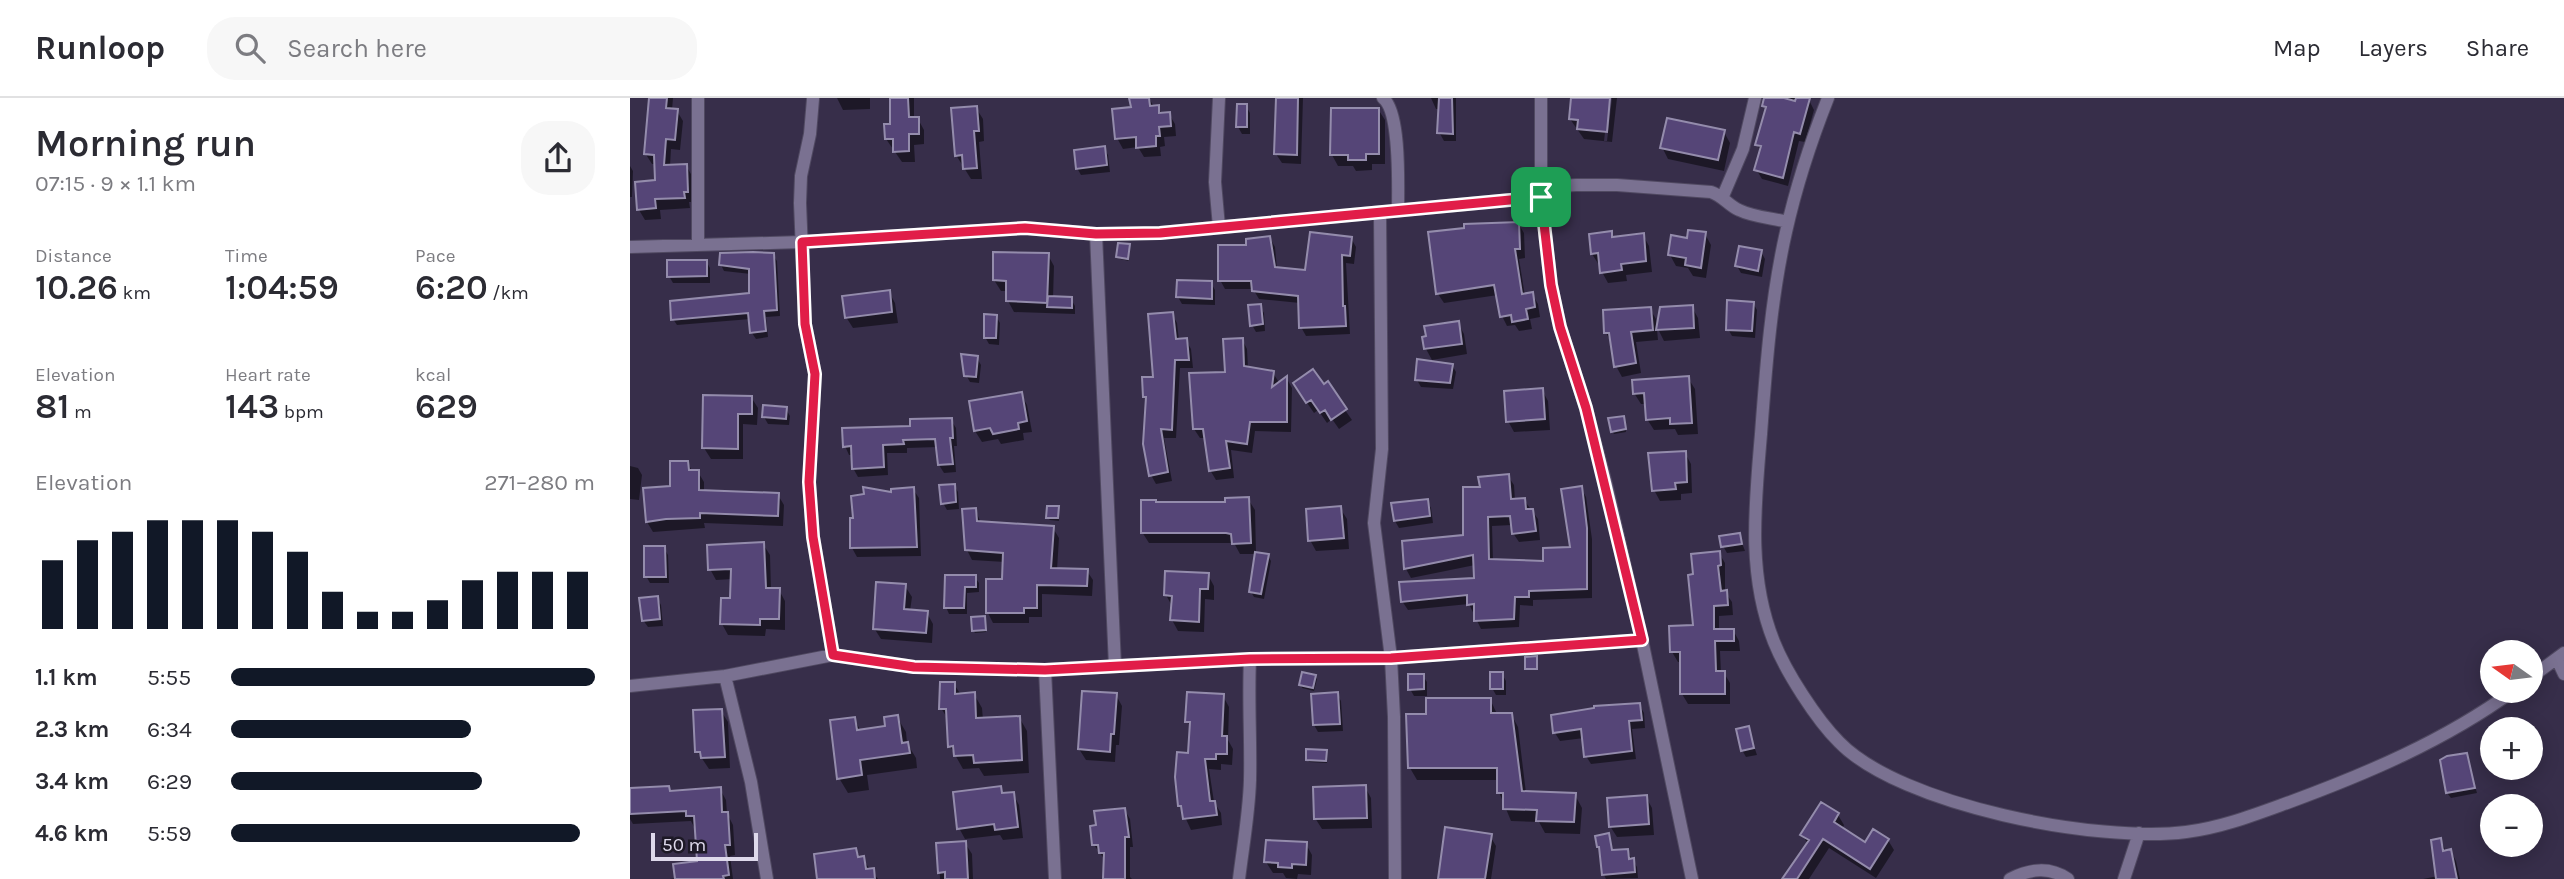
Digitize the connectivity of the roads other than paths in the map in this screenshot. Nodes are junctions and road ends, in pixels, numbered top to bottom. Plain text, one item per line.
1 (698, 98) edge
2 (1219, 98) edge
3 (1383, 98) edge
4 (1541, 98) edge
5 (1755, 98) edge
6 (1828, 98) edge
7 (813, 99) edge
8 (1541, 197) junction
9 (1723, 197) junction
10 (1398, 211) junction
11 (1380, 214) junction
12 (1788, 222) junction
13 (1219, 227) junction
14 (1096, 234) junction
15 (802, 242) junction
16 (698, 245) junction
17 (630, 247) edge
18 (1642, 640) junction
19 (833, 655) junction
20 (2561, 656) edge
21 (1391, 658) junction
22 (1250, 659) junction
23 (1115, 666) junction
24 (2543, 669) edge
25 (1045, 670) junction
26 (2564, 674) edge
27 (725, 676) junction
28 (630, 686) edge
29 (2494, 704) edge
30 (2139, 833) junction
31 (767, 879) edge
32 (1055, 879) edge
33 (1239, 879) edge
34 (1395, 879) edge
35 (1692, 879) edge
36 (2010, 879) edge
37 (2068, 879) edge
38 (2124, 879) edge

1 - 16 street
2 - 13 street
3 - 10 street
4 - 8 street
5 - 9 street
6 - 12 street
7 - 15 street
8 - 9 street
8 - 10 street
8 - 18 street
9 - 12 street
10 - 11 street
11 - 13 street
11 - 21 street
12 - 30 street
13 - 14 street
14 - 15 street
14 - 23 street
15 - 16 street
15 - 19 street
16 - 17 street
18 - 21 street
18 - 35 street
19 - 25 street
19 - 27 street
20 - 24 street
20 - 26 street
21 - 22 street
21 - 34 street
22 - 23 street
22 - 33 street
23 - 25 street
25 - 32 street
27 - 28 street
27 - 31 street
29 - 30 street
30 - 38 street
36 - 37 street

